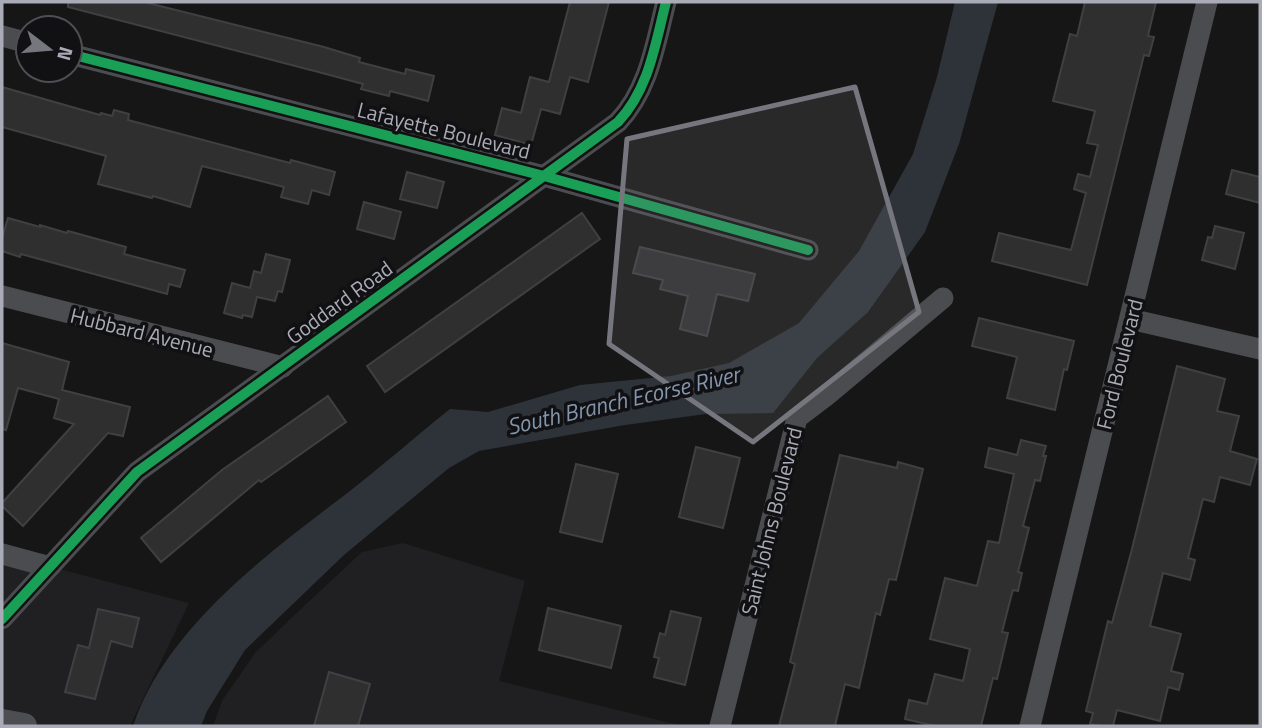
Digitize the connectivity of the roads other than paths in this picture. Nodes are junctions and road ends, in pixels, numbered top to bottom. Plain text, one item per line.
1 (666, 2) edge
2 (1207, 2) edge
3 (84, 58) edge
4 (544, 176) junction
5 (808, 250) dead end
6 (2, 296) edge
7 (943, 298) dead end
8 (1130, 318) junction
9 (1260, 349) edge
10 (283, 367) junction
11 (2, 554) edge
12 (50, 567) junction
13 (2, 619) edge
14 (2, 722) edge
15 (24, 726) edge
16 (720, 726) edge
17 (1030, 726) edge

1 - 4 street, Goddard Road
2 - 8 street, Ford Boulevard
3 - 4 street, Lafayette Boulevard
4 - 5 street, Lafayette Boulevard
4 - 10 street, Goddard Road
6 - 10 street, Hubbard Avenue
7 - 16 street, Saint Johns Boulevard
8 - 9 street
8 - 17 street, Ford Boulevard
10 - 12 street, Goddard Road
11 - 12 street
12 - 13 street, Goddard Road
14 - 15 main road

